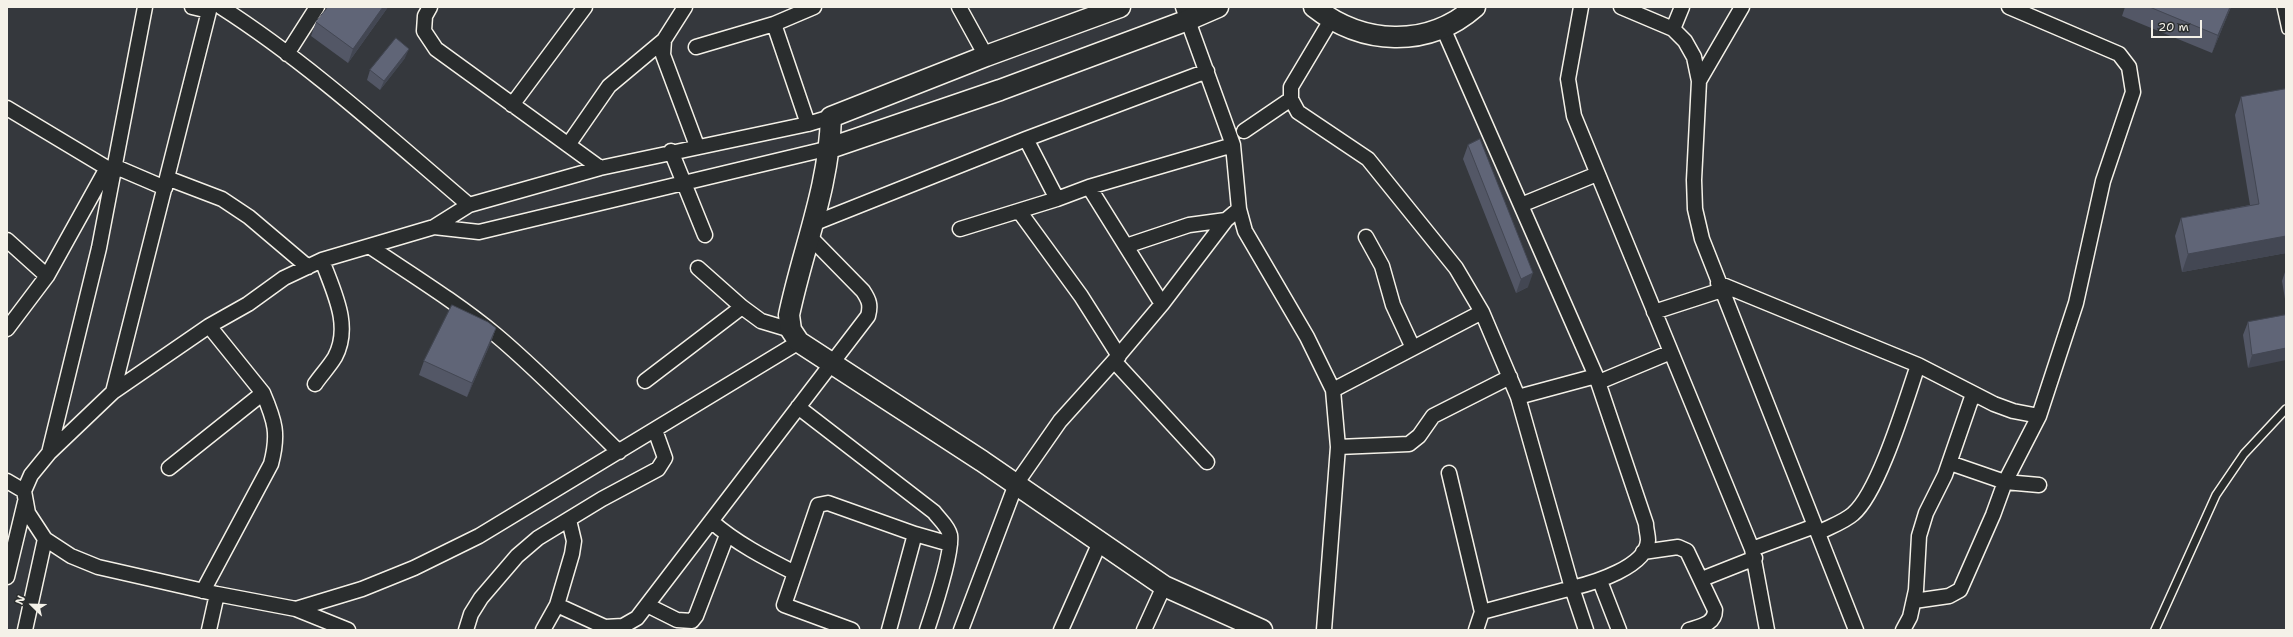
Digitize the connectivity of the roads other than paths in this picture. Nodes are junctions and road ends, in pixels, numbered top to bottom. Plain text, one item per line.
1 (145, 7) edge
2 (192, 7) edge
3 (317, 7) edge
4 (430, 7) edge
5 (585, 7) edge
6 (685, 7) edge
7 (814, 7) edge
8 (959, 7) edge
9 (1120, 7) edge
10 (1218, 7) edge
11 (1314, 7) edge
12 (1475, 7) edge
13 (1581, 7) edge
14 (1621, 7) edge
15 (1682, 7) edge
16 (1742, 7) edge
17 (2009, 7) edge
18 (2281, 7) edge
19 (213, 8) edge
20 (1185, 14) edge
21 (1331, 20) junction
22 (774, 24) junction
23 (1443, 28) junction
24 (1673, 29) junction
25 (2286, 30) edge
26 (664, 40) junction
27 (696, 47) dead end
28 (287, 54) junction
29 (986, 56) junction
30 (1207, 71) junction
31 (1700, 81) junction
32 (1291, 99) junction
33 (512, 105) junction
34 (7, 108) edge
35 (832, 117) junction
36 (808, 124) junction
37 (1244, 131) dead end
38 (1026, 139) junction
39 (568, 145) junction
40 (1233, 145) junction
41 (697, 146) junction
42 (830, 148) junction
43 (671, 152) junction
44 (111, 167) junction
45 (600, 168) junction
46 (1597, 174) junction
47 (166, 183) junction
48 (684, 183) junction
49 (1089, 187) junction
50 (1057, 199) junction
51 (469, 205) junction
52 (1521, 205) junction
53 (1239, 209) junction
54 (1019, 211) junction
55 (1226, 220) junction
56 (434, 227) junction
57 (960, 229) dead end
58 (813, 230) junction
59 (705, 235) dead end
60 (1366, 237) dead end
61 (7, 240) edge
62 (369, 246) junction
63 (1126, 246) junction
64 (322, 260) junction
65 (308, 267) junction
66 (698, 268) dead end
67 (47, 276) junction
68 (1720, 286) junction
69 (1162, 304) junction
70 (742, 306) junction
71 (1482, 312) junction
72 (1654, 312) junction
73 (209, 326) junction
74 (7, 329) edge
75 (795, 336) junction
76 (1413, 348) junction
77 (1671, 352) junction
78 (1116, 359) junction
79 (832, 364) junction
80 (1918, 365) junction
81 (1510, 377) junction
82 (1598, 379) junction
83 (645, 381) dead end
84 (315, 384) dead end
85 (1333, 390) junction
86 (113, 392) junction
87 (263, 393) junction
88 (1973, 394) junction
89 (1518, 396) junction
90 (798, 408) junction
91 (2286, 409) edge
92 (2039, 416) junction
93 (655, 430) junction
94 (1338, 446) junction
95 (619, 452) junction
96 (49, 453) junction
97 (1207, 462) dead end
98 (1950, 463) junction
99 (169, 468) dead end
100 (1449, 473) dead end
101 (7, 481) edge
102 (2005, 482) junction
103 (1016, 484) junction
104 (2039, 485) dead end
105 (24, 497) junction
106 (569, 520) junction
107 (711, 521) junction
108 (1816, 530) junction
109 (916, 534) junction
110 (727, 535) junction
111 (45, 539) junction
112 (1100, 542) junction
113 (950, 544) junction
114 (1643, 552) junction
115 (1753, 553) junction
116 (795, 573) junction
117 (7, 577) edge
118 (1702, 580) junction
119 (1600, 581) junction
120 (1164, 586) junction
121 (1572, 588) junction
122 (202, 591) junction
123 (217, 594) junction
124 (1914, 601) junction
125 (557, 605) junction
126 (647, 605) junction
127 (296, 609) junction
128 (1482, 612) junction
129 (616, 628) edge
130 (26, 630) edge
131 (209, 630) edge
132 (348, 630) edge
133 (466, 630) edge
134 (543, 630) edge
135 (852, 630) edge
136 (889, 630) edge
137 (927, 630) edge
138 (961, 630) edge
139 (1061, 630) edge
140 (1144, 630) edge
141 (1262, 630) edge
142 (1324, 630) edge
143 (1476, 630) edge
144 (1586, 630) edge
145 (1619, 630) edge
146 (1689, 630) edge
147 (1767, 630) edge
148 (1856, 630) edge
149 (1903, 630) edge
150 (2155, 630) edge

1 - 44 street
2 - 19 street
3 - 28 street
4 - 33 street
5 - 33 street
6 - 26 street
7 - 22 street
8 - 29 street
9 - 29 street
10 - 20 street
11 - 21 street
12 - 23 street
13 - 46 street
14 - 24 street
15 - 24 street
16 - 31 street
17 - 92 street
18 - 25 lane
19 - 28 street
19 - 47 street
20 - 30 street
20 - 42 street
21 - 23 street
21 - 32 street
22 - 27 street
22 - 36 street
23 - 52 street
24 - 31 street
26 - 39 street
26 - 41 street
28 - 51 street
29 - 35 street
30 - 38 street
30 - 40 street
31 - 68 street
32 - 37 street
32 - 71 street
33 - 39 street
34 - 44 street
35 - 36 street
35 - 42 street
36 - 41 street
38 - 50 street
38 - 58 street
39 - 45 street
40 - 49 street
40 - 53 street
41 - 43 street
42 - 48 street
42 - 58 street
43 - 45 street
43 - 48 street
44 - 47 street
44 - 67 street
44 - 96 street
45 - 51 street
46 - 52 street
46 - 72 street
47 - 65 street
47 - 86 street
48 - 56 street
48 - 59 street
49 - 50 street
49 - 63 street
50 - 54 street
51 - 56 street
52 - 82 street
53 - 55 street
53 - 85 street
54 - 57 street
54 - 78 street
55 - 63 street
55 - 69 street
56 - 62 street
58 - 75 street
58 - 79 street
60 - 76 street
61 - 67 street
62 - 64 street
62 - 95 street
63 - 69 street
64 - 65 street
64 - 84 street
65 - 73 street
66 - 70 street
67 - 74 street
68 - 72 street
68 - 80 street
68 - 108 street
69 - 78 street
70 - 75 street
70 - 83 street
71 - 76 street
71 - 81 street
72 - 77 street
73 - 86 street
73 - 87 street
75 - 79 street
75 - 93 street
76 - 85 street
77 - 82 street
77 - 115 street
78 - 97 street
78 - 103 street
79 - 90 street
79 - 103 street
80 - 88 street
80 - 108 street
81 - 89 street
81 - 94 street
82 - 89 street
82 - 114 street
85 - 94 street
86 - 96 street
87 - 99 street
87 - 122 street
88 - 92 street
88 - 98 street
89 - 121 street
90 - 107 street
90 - 113 street
91 - 150 lane
92 - 102 street
93 - 95 street
93 - 106 street
94 - 142 street
95 - 127 street
96 - 105 street
98 - 102 street
98 - 124 street
100 - 128 street
101 - 105 street
102 - 104 street
102 - 124 street
103 - 112 street
103 - 138 street
105 - 111 street
105 - 117 street
106 - 125 street
106 - 133 street
107 - 110 street
107 - 126 street
108 - 115 street
108 - 148 street
109 - 113 street
109 - 116 street
109 - 136 street
110 - 116 street
110 - 126 street
111 - 122 street
111 - 130 street
112 - 120 street
112 - 139 street
113 - 137 street
114 - 118 street
114 - 119 street
115 - 118 street
115 - 147 street
116 - 135 street
118 - 146 street
119 - 121 street
119 - 145 street
120 - 140 street
120 - 141 street
121 - 128 street
121 - 144 street
122 - 123 street
123 - 127 street
123 - 131 street
124 - 149 street
125 - 129 street
125 - 134 street
126 - 129 street
127 - 132 street
128 - 143 street

